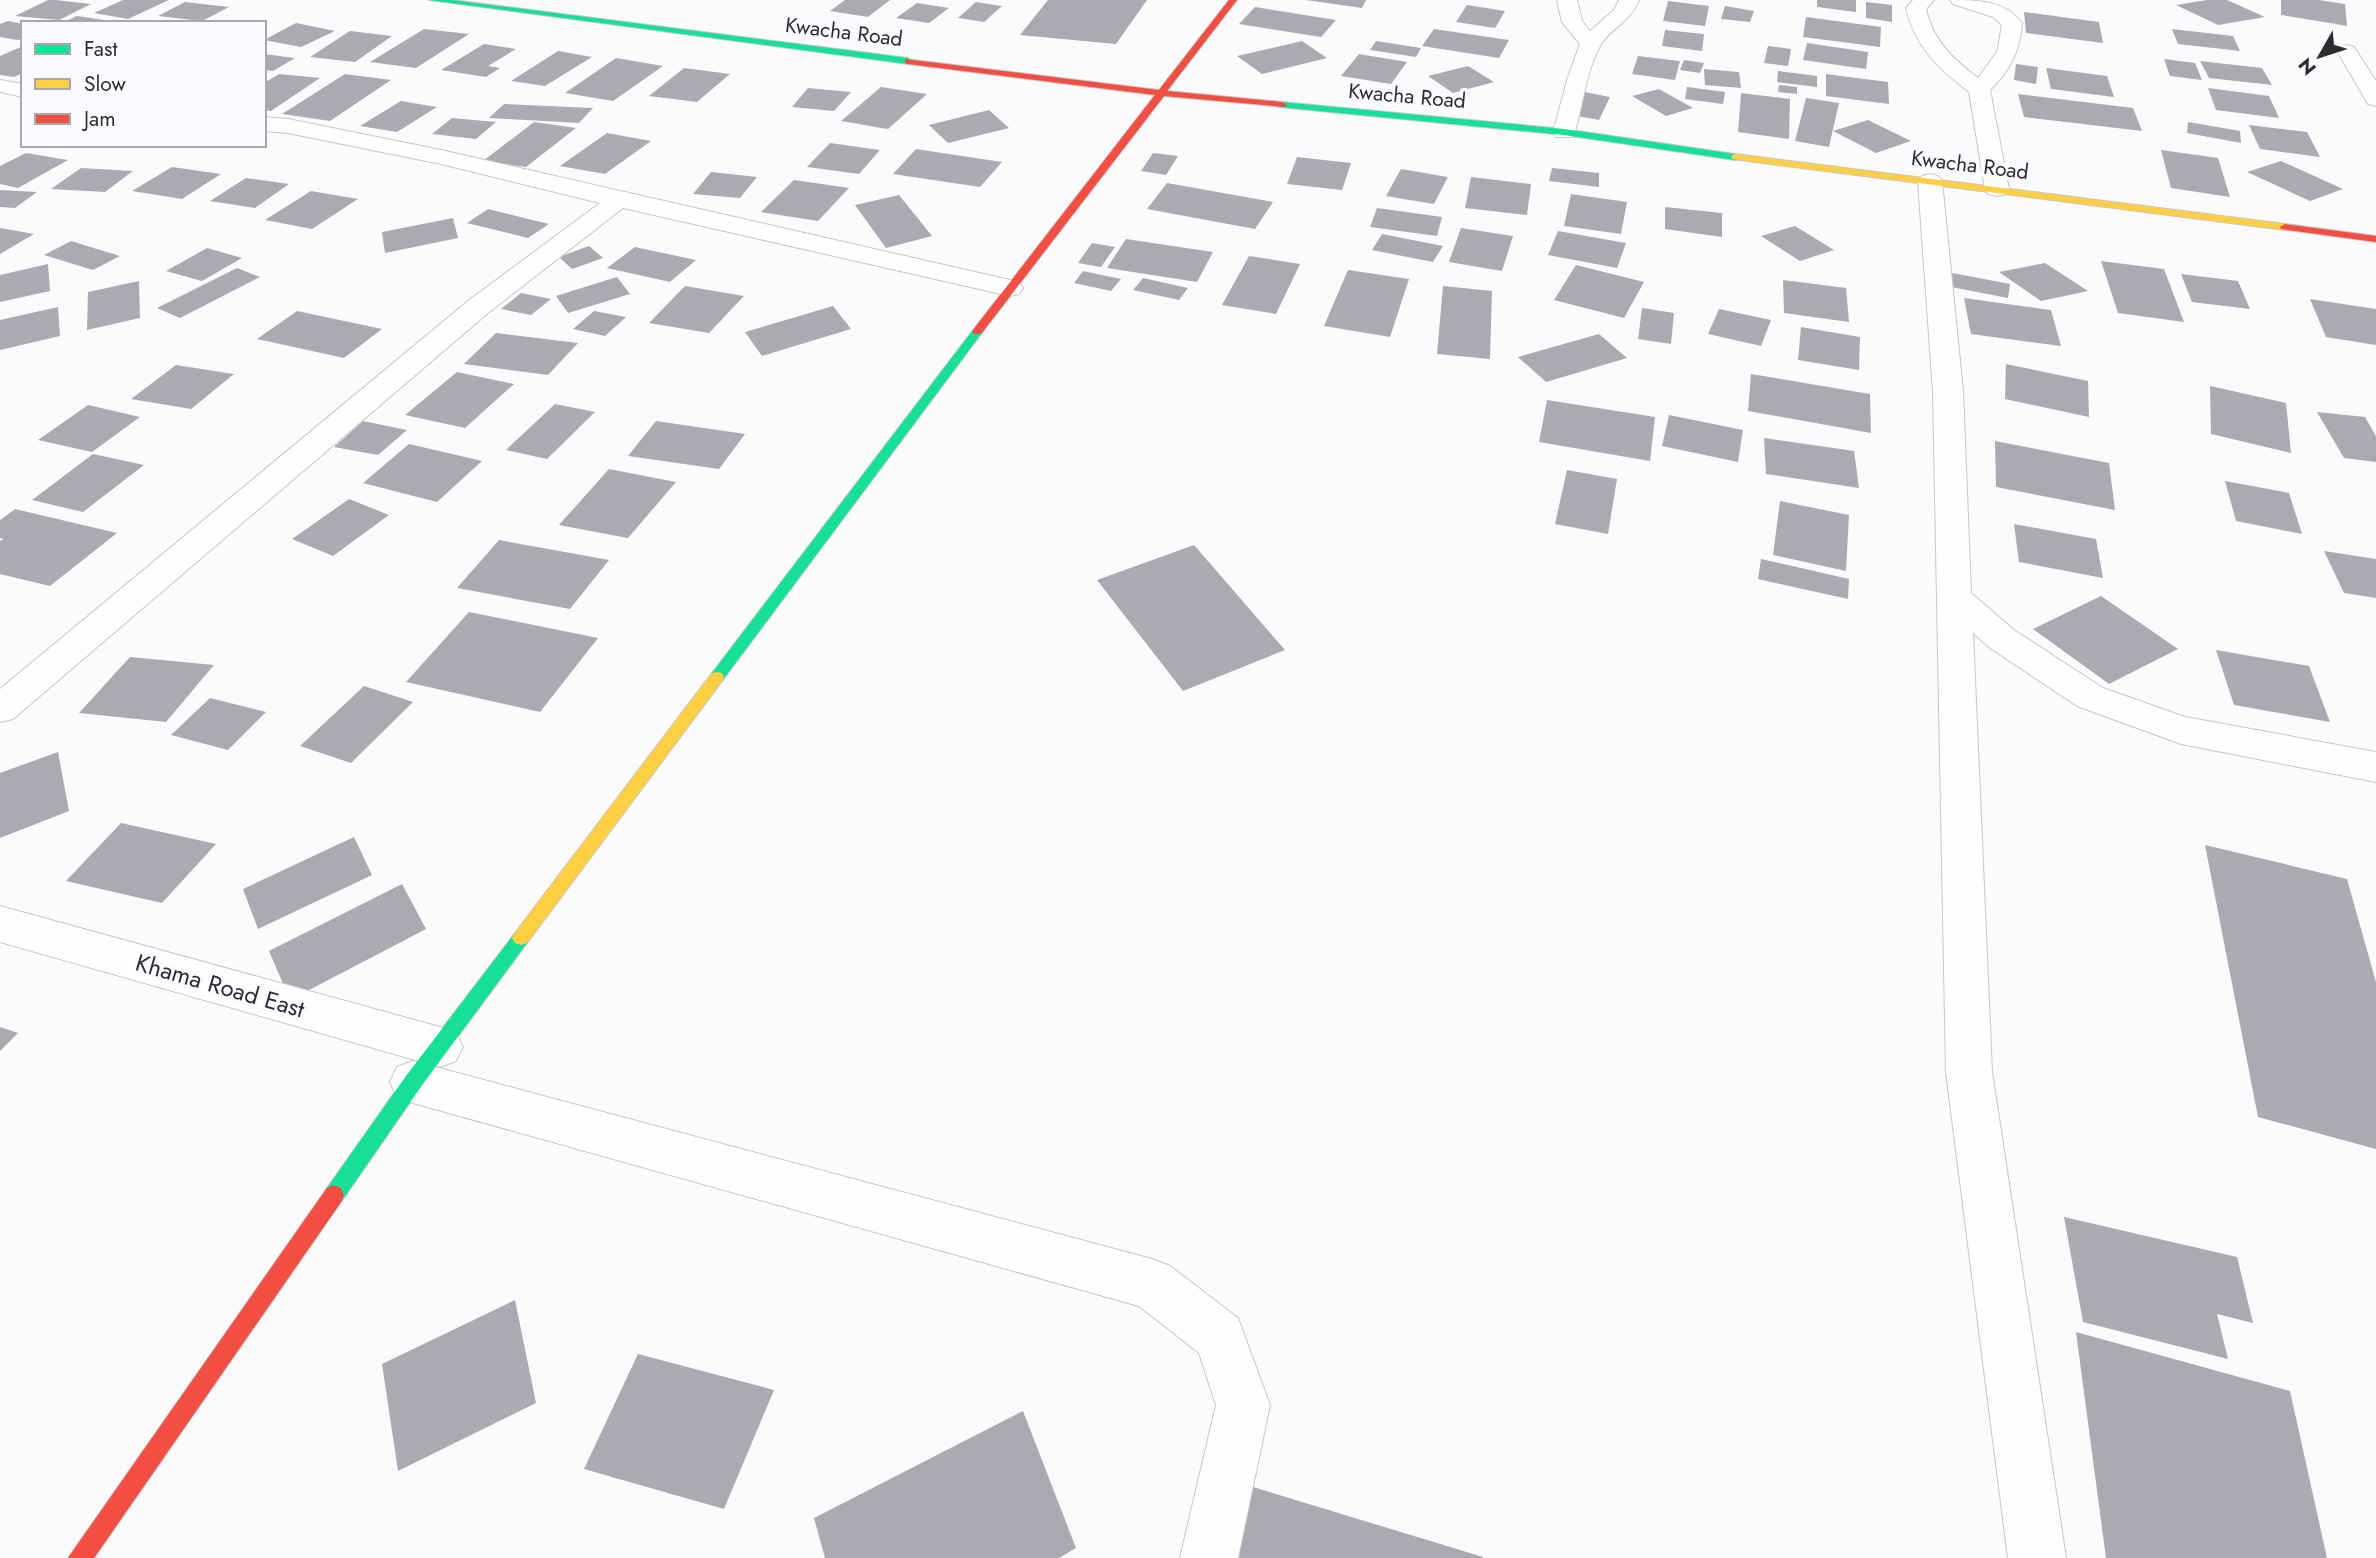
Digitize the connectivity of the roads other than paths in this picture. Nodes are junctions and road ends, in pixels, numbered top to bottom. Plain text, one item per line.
1 (433, 0) edge
2 (1233, 0) edge
3 (1567, 0) edge
4 (1629, 0) edge
5 (1924, 0) edge
6 (1960, 0) edge
7 (1590, 43) junction
8 (2347, 51) dead end
9 (0, 86) edge
10 (1979, 89) junction
11 (21, 90) edge
12 (1162, 93) junction
13 (2376, 99) edge
14 (266, 124) edge
15 (1564, 131) junction
16 (1930, 181) junction
17 (1997, 189) junction
18 (619, 200) junction
19 (2376, 239) edge
20 (1010, 288) junction
21 (1954, 597) junction
22 (0, 709) edge
23 (2376, 767) edge
24 (0, 924) edge
25 (427, 1065) junction
26 (80, 1558) edge
27 (1209, 1558) edge
28 (2037, 1558) edge

1 - 12 main road, Kwacha Road
2 - 12 main road
3 - 7 street
4 - 7 street
5 - 10 street
6 - 10 street
7 - 15 street
8 - 13 street
9 - 11 street
10 - 17 street
12 - 15 main road, Kwacha Road
12 - 20 main road
14 - 18 street
15 - 16 main road, Kwacha Road
16 - 17 main road, Kwacha Road
16 - 21 street
17 - 19 main road, Kwacha Road
18 - 20 street
18 - 22 street
20 - 25 main road
21 - 23 street
21 - 28 street
24 - 25 street, Khama Road East
25 - 26 main road
25 - 27 street, Khama Road East

